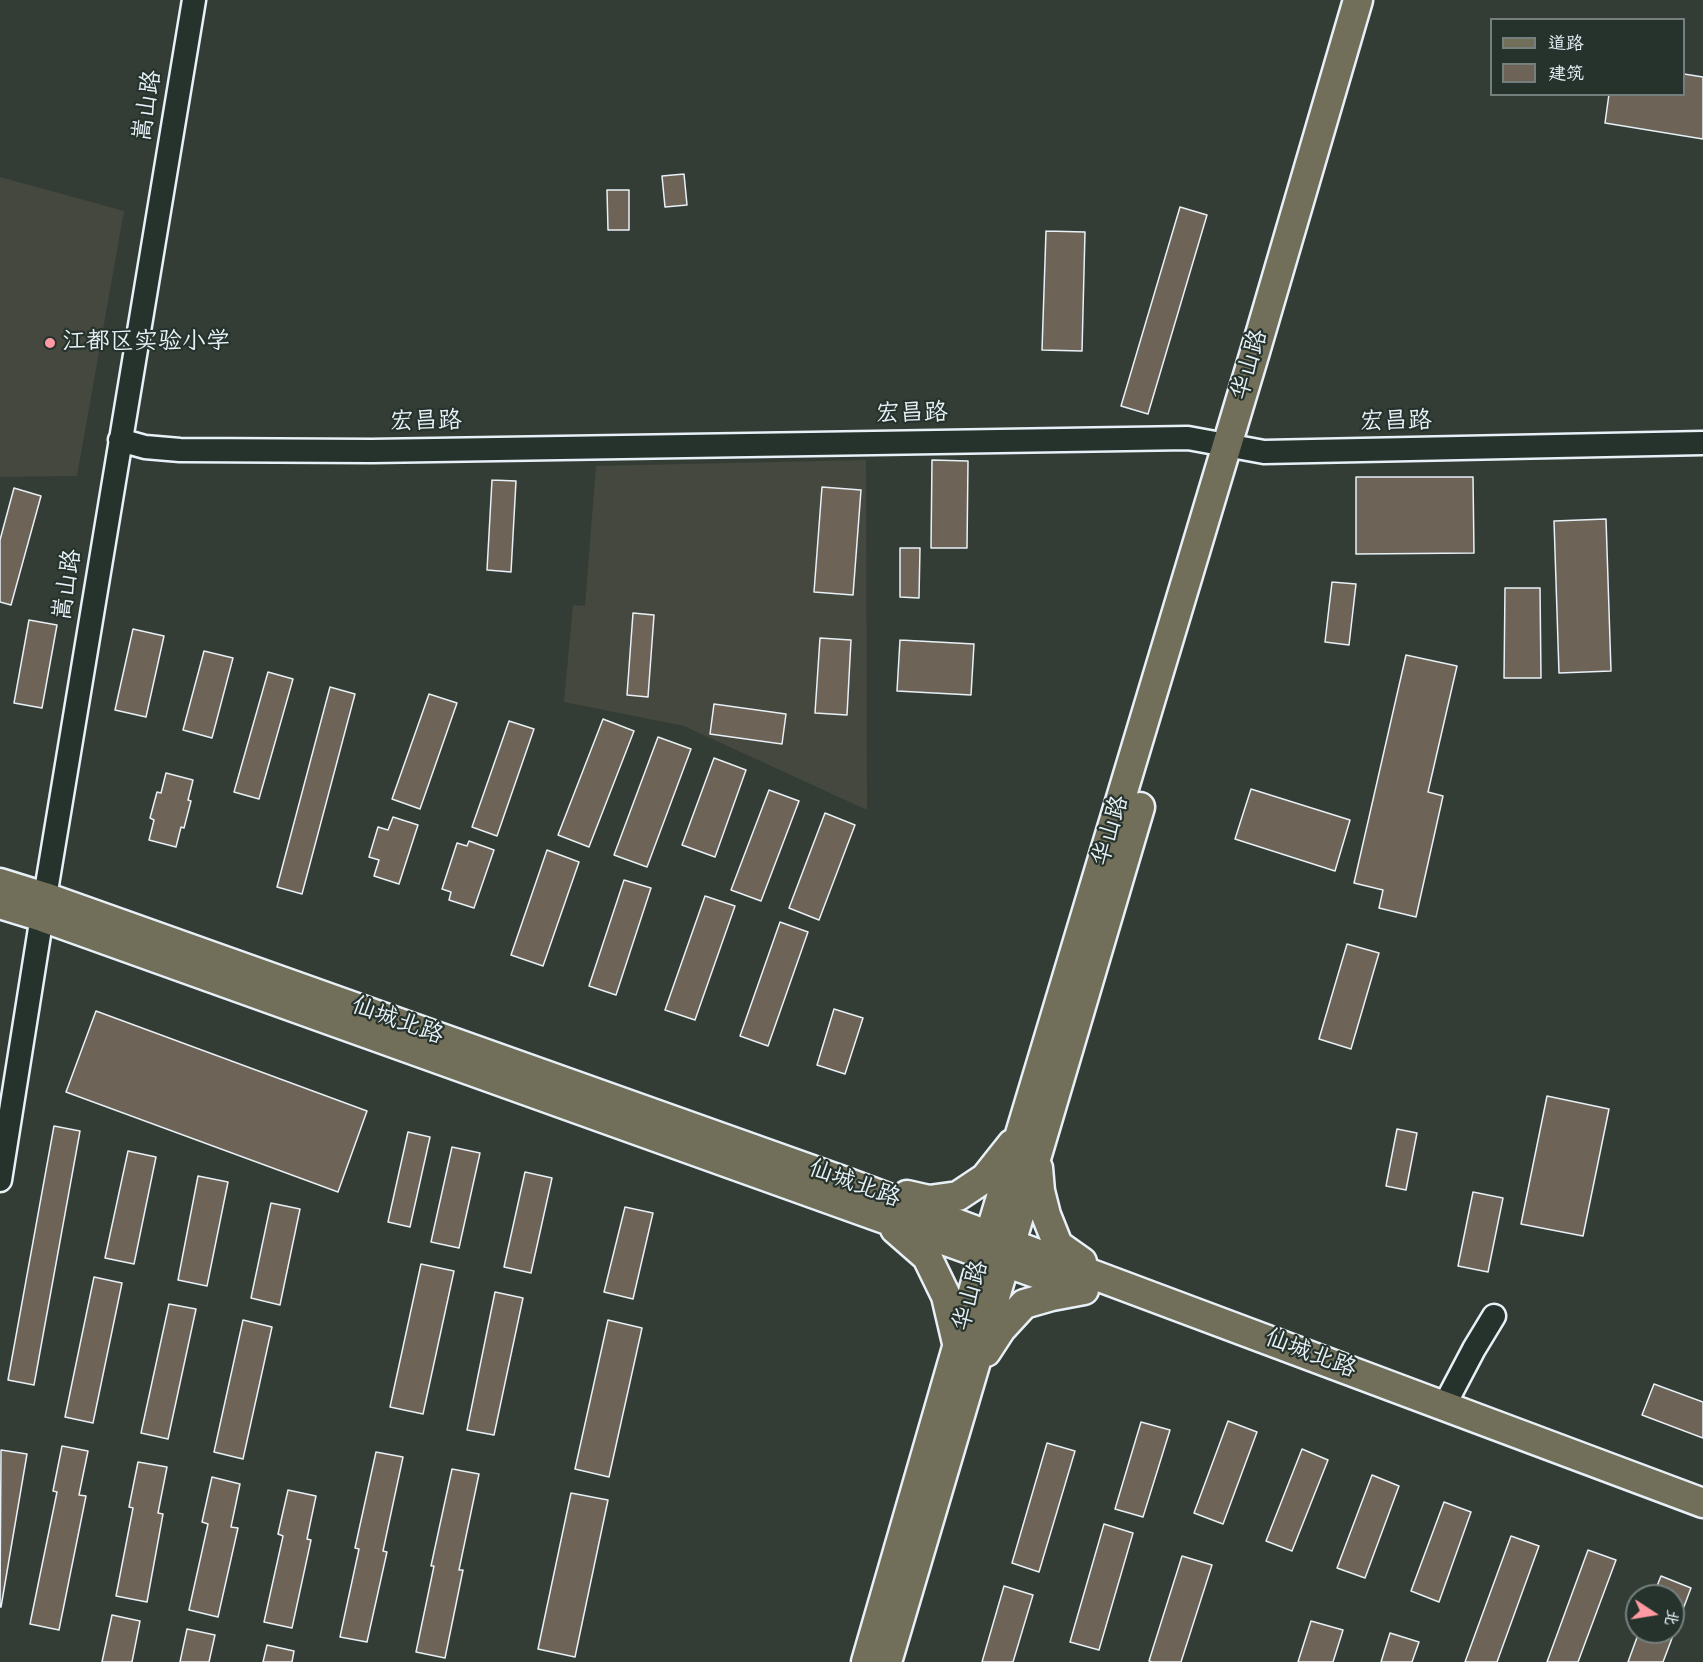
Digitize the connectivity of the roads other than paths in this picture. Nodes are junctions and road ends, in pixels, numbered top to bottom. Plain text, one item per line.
1 (194, 0) edge
2 (1358, 0) edge
3 (1378, 0) edge
4 (120, 440) junction
5 (1703, 443) edge
6 (1236, 447) junction
7 (0, 883) edge
8 (0, 904) edge
9 (43, 907) junction
10 (1029, 1142) junction
11 (0, 1180) edge
12 (843, 1181) junction
13 (882, 1218) junction
14 (998, 1248) junction
15 (1094, 1284) junction
16 (1494, 1316) dead end
17 (957, 1346) junction
18 (972, 1374) junction
19 (1444, 1406) junction
20 (1703, 1503) edge
21 (1703, 1520) edge
22 (866, 1662) edge
23 (887, 1662) edge

1 - 4 street, 嵩山路
2 - 6 main road, 华山路
3 - 6 main road
4 - 6 street, 宏昌路
4 - 9 street, 嵩山路
5 - 6 street, 宏昌路
6 - 10 main road
7 - 9 main road, 仙城北路
8 - 9 main road, 仙城北路
9 - 11 street, 嵩山路
9 - 12 main road, 仙城北路
9 - 13 main road, 仙城北路
10 - 12 main road
10 - 14 main road
10 - 15 main road
12 - 14 main road, 仙城北路
13 - 14 main road, 仙城北路
13 - 17 main road
14 - 15 main road, 仙城北路
14 - 17 main road, 华山路
14 - 18 main road
15 - 18 main road
15 - 19 main road, 仙城北路
15 - 21 main road, 仙城北路
16 - 19 street
17 - 22 main road, 华山路
18 - 23 main road
19 - 20 main road, 仙城北路

